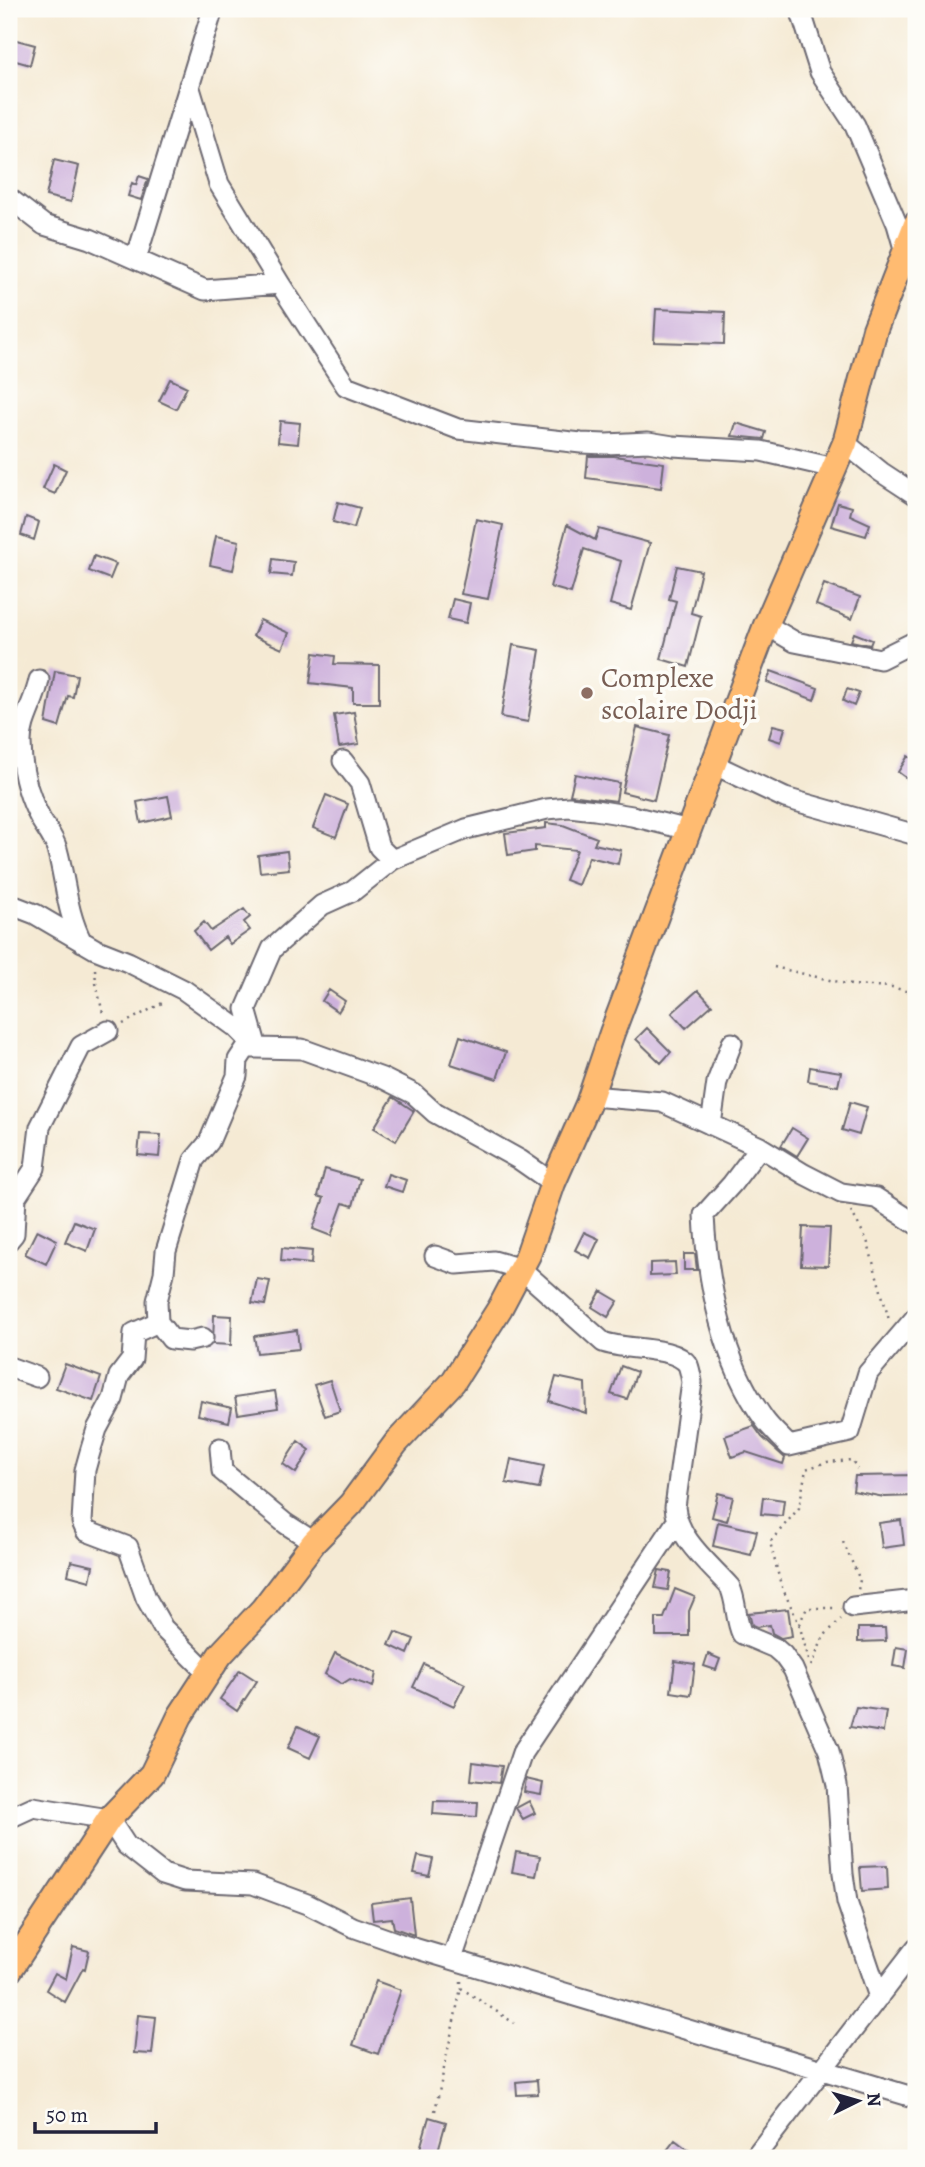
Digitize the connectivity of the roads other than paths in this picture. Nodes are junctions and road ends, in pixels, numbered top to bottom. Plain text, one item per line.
1 (213, 9) edge
2 (800, 9) edge
3 (189, 85) junction
4 (9, 198) edge
5 (916, 224) edge
6 (905, 252) junction
7 (136, 259) junction
8 (280, 284) junction
9 (845, 443) junction
10 (834, 468) junction
11 (916, 495) edge
12 (766, 625) junction
13 (916, 641) edge
14 (39, 680) dead end
15 (343, 761) dead end
16 (713, 764) junction
17 (689, 830) junction
18 (916, 835) edge
19 (392, 860) junction
20 (9, 904) edge
21 (89, 946) junction
22 (108, 1031) road end
23 (732, 1043) dead end
24 (257, 1048) junction
25 (591, 1096) junction
26 (711, 1125) junction
27 (760, 1147) junction
28 (553, 1183) junction
29 (916, 1224) edge
30 (9, 1240) edge
31 (435, 1256) dead end
32 (521, 1269) junction
33 (916, 1317) edge
34 (158, 1322) junction
35 (203, 1338) dead end
36 (9, 1367) edge
37 (37, 1377) dead end
38 (220, 1448) dead end
39 (677, 1521) junction
40 (314, 1542) junction
41 (916, 1600) edge
42 (853, 1607) road end
43 (208, 1673) junction
44 (9, 1818) edge
45 (109, 1819) junction
46 (916, 1948) edge
47 (457, 1961) junction
48 (9, 1972) edge
49 (879, 1997) junction
50 (822, 2069) junction
51 (916, 2098) edge
52 (754, 2158) edge

1 - 3 street
2 - 6 street
3 - 7 street
3 - 8 street
4 - 7 street
5 - 6 main road
6 - 9 main road
7 - 8 street
8 - 10 street
9 - 10 main road
9 - 11 street
10 - 12 main road
12 - 13 street
12 - 16 main road
14 - 21 street
15 - 19 street
16 - 17 main road
16 - 18 street
17 - 19 street
17 - 25 main road
19 - 24 street
20 - 21 street
21 - 24 street
22 - 30 street
23 - 26 street
24 - 28 street
24 - 34 street
25 - 26 street
25 - 28 main road
26 - 27 street
27 - 29 street
27 - 33 street
28 - 32 main road
31 - 32 street
32 - 39 street
32 - 40 main road
34 - 35 street
34 - 43 street
36 - 37 street
38 - 40 street
39 - 47 street
39 - 49 street
40 - 43 main road
41 - 42 street
43 - 45 main road
44 - 45 street
45 - 47 street
45 - 48 main road
46 - 49 street
47 - 50 street
49 - 50 street
50 - 51 street
50 - 52 street

